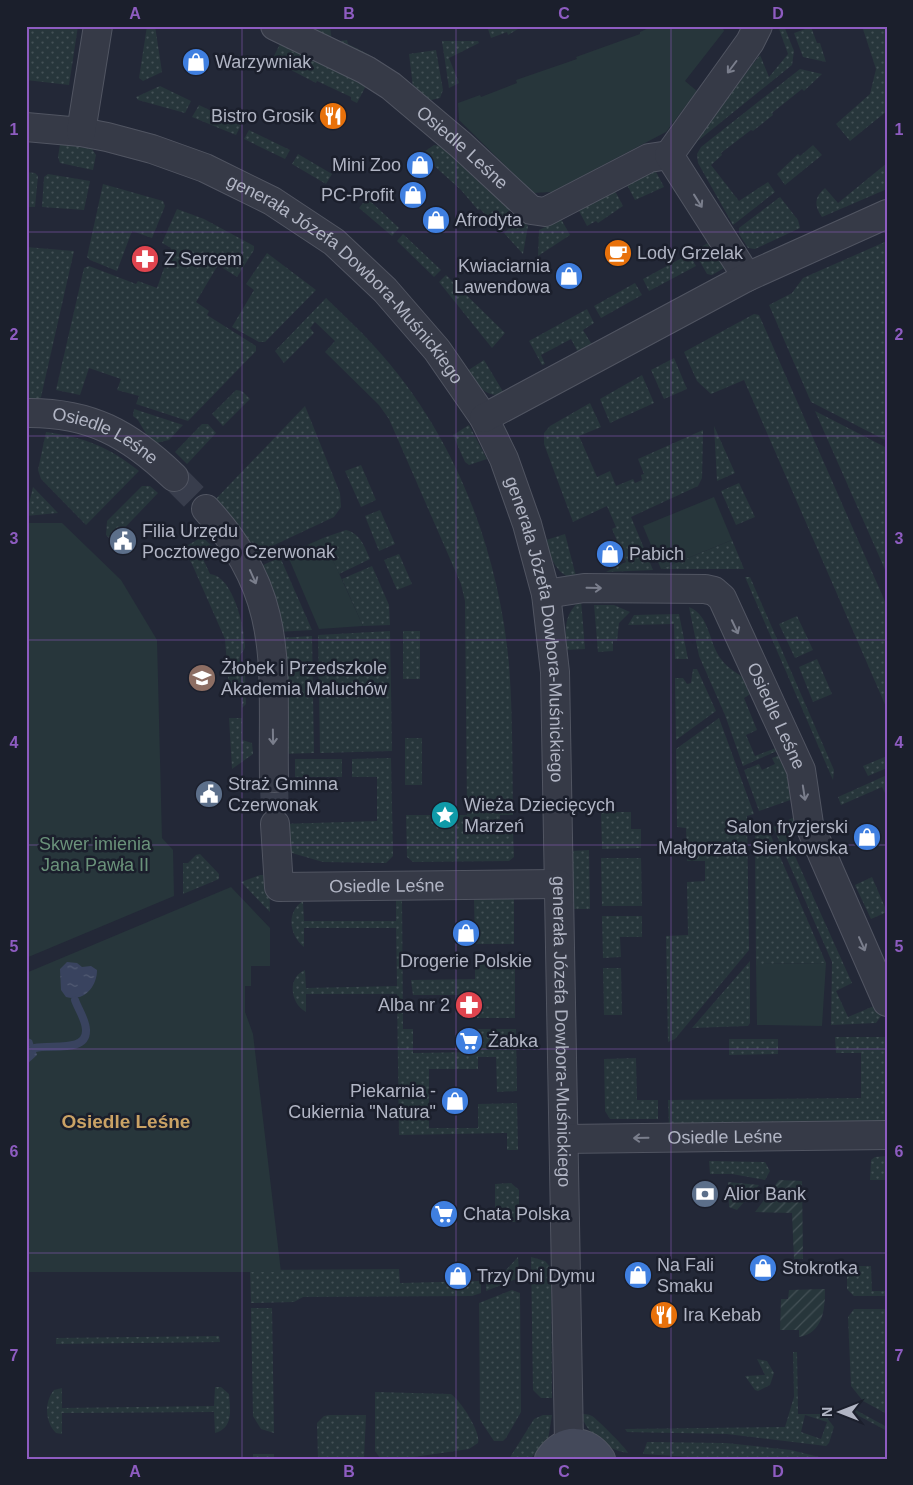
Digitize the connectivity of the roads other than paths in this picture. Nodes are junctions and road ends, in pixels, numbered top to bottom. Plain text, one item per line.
1 (98, 26) edge
2 (275, 26) edge
3 (758, 26) edge
4 (26, 127) edge
5 (81, 132) junction
6 (659, 156) junction
7 (887, 214) edge
8 (746, 277) junction
9 (26, 413) edge
10 (484, 418) junction
11 (174, 477) tunnel mouth
12 (206, 509) tunnel mouth
13 (546, 594) junction
14 (274, 778) tunnel mouth
15 (275, 824) tunnel mouth
16 (558, 884) junction
17 (887, 1002) edge
18 (887, 1135) edge
19 (564, 1139) junction
20 (559, 1451) edge
21 (601, 1459) edge

1 - 5 street
2 - 6 street, Osiedle Leśne
3 -> 6 street, Osiedle Leśne
4 - 5 street, generała Józefa Dowbora-Muśnickiego
5 - 10 street, generała Józefa Dowbora-Muśnickiego
6 -> 8 street
7 - 8 street
8 - 10 street
9 - 11 street, Osiedle Leśne
10 - 13 street, generała Józefa Dowbora-Muśnickiego
12 -> 14 street
13 - 16 street, generała Józefa Dowbora-Muśnickiego
13 -> 17 street, Osiedle Leśne
15 - 16 street, Osiedle Leśne
16 - 19 street, generała Józefa Dowbora-Muśnickiego
18 -> 19 street, Osiedle Leśne
19 - 20 street, generała Józefa Dowbora-Muśnickiego
20 - 21 street

